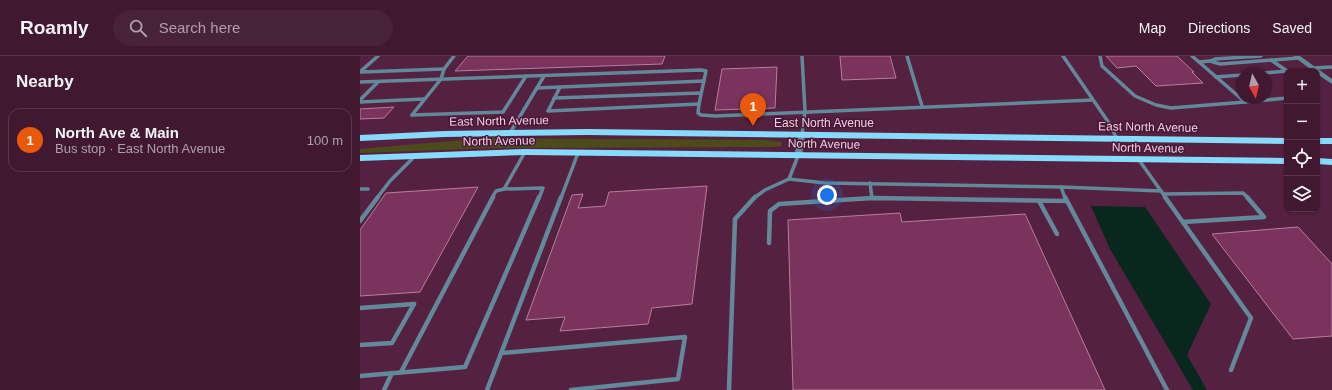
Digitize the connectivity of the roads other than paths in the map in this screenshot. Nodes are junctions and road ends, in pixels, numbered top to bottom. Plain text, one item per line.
1 (378, 56) edge
2 (454, 56) edge
3 (802, 56) edge
4 (907, 56) edge
5 (1063, 56) edge
6 (1100, 56) edge
7 (1192, 56) edge
8 (1261, 56) edge
9 (1297, 57) edge
10 (1271, 59) junction
11 (1199, 62) junction
12 (1210, 62) junction
13 (1332, 67) edge
14 (1313, 68) edge
15 (444, 69) junction
16 (1284, 69) edge
17 (1320, 69) edge
18 (1284, 71) edge
19 (1272, 72) edge
20 (1320, 73) edge
21 (1236, 75) edge
22 (526, 76) junction
23 (544, 76) junction
24 (1216, 77) junction
25 (441, 79) junction
26 (378, 81) junction
27 (360, 82) edge
28 (704, 82) junction
29 (1332, 82) edge
30 (560, 87) junction
31 (537, 88) junction
32 (701, 93) junction
33 (1236, 94) edge
34 (554, 98) junction
35 (1284, 98) edge
36 (424, 99) junction
37 (1272, 99) edge
38 (1093, 100) junction
39 (360, 101) edge
40 (1236, 103) edge
41 (699, 104) junction
42 (922, 106) junction
43 (805, 111) junction
44 (510, 133) junction
45 (802, 135) junction
46 (360, 138) edge
47 (1117, 139) junction
48 (1284, 140) edge
49 (1320, 141) edge
50 (1332, 141) edge
51 (525, 152) junction
52 (578, 153) junction
53 (416, 155) junction
54 (798, 156) junction
55 (360, 158) edge
56 (1140, 160) junction
57 (1284, 161) edge
58 (1320, 162) edge
59 (1332, 162) edge
60 (789, 179) junction
61 (870, 183) junction
62 (1061, 187) junction
63 (360, 189) edge
64 (368, 189) dead end
65 (504, 189) junction
66 (1162, 192) junction
67 (872, 198) junction
68 (1039, 201) junction
69 (1066, 201) junction
70 (360, 221) edge
71 (1183, 222) junction
72 (1057, 234) dead end
73 (769, 243) dead end
74 (360, 308) edge
75 (360, 346) edge
76 (501, 353) junction
77 (1231, 370) dead end
78 (401, 372) junction
79 (392, 373) junction
80 (361, 377) edge
81 (384, 390) edge
82 (487, 390) edge
83 (570, 390) edge
84 (729, 390) edge
85 (1167, 390) edge

1 - 15 lane
2 - 15 lane
3 - 43 lane
4 - 42 lane
5 - 38 lane
6 - 40 lane
7 - 11 lane
8 - 12 lane
9 - 10 lane
9 - 14 street
10 - 12 lane
10 - 16 lane
11 - 12 lane
11 - 24 lane
13 - 17 lane
15 - 25 lane
18 - 19 lane
20 - 29 street
21 - 24 lane
22 - 23 lane
22 - 25 lane
22 - 36 lane
23 - 28 lane
23 - 31 lane
24 - 33 lane
25 - 26 lane
25 - 36 lane
26 - 27 lane
26 - 39 lane
28 - 30 lane
28 - 32 lane
30 - 31 lane
30 - 34 lane
31 - 44 lane
32 - 34 lane
32 - 41 lane
34 - 41 lane
35 - 37 lane
36 - 39 lane
38 - 42 lane
38 - 47 lane
41 - 43 lane
42 - 43 lane
43 - 45 lane
44 - 45 main road, East North Avenue
44 - 46 main road, East North Avenue
45 - 47 main road, East North Avenue
45 - 54 street
47 - 48 main road, East North Avenue
49 - 50 main road
51 - 52 main road, North Avenue
51 - 53 main road, North Avenue
51 - 65 lane
52 - 54 main road, North Avenue
52 - 76 lane
53 - 55 main road, North Avenue
53 - 70 lane
54 - 56 main road, North Avenue
54 - 60 lane
56 - 57 main road, North Avenue
56 - 66 lane
58 - 59 main road
60 - 61 lane
60 - 84 lane
61 - 62 lane
61 - 67 lane
62 - 66 lane
62 - 69 lane
63 - 64 lane
65 - 78 lane
65 - 78 lane
66 - 71 lane
66 - 71 lane
67 - 68 lane
67 - 73 lane
68 - 69 lane
68 - 72 lane
69 - 85 lane
71 - 77 lane
74 - 75 lane
76 - 82 lane
76 - 83 lane
78 - 79 lane
79 - 80 lane
79 - 81 lane

